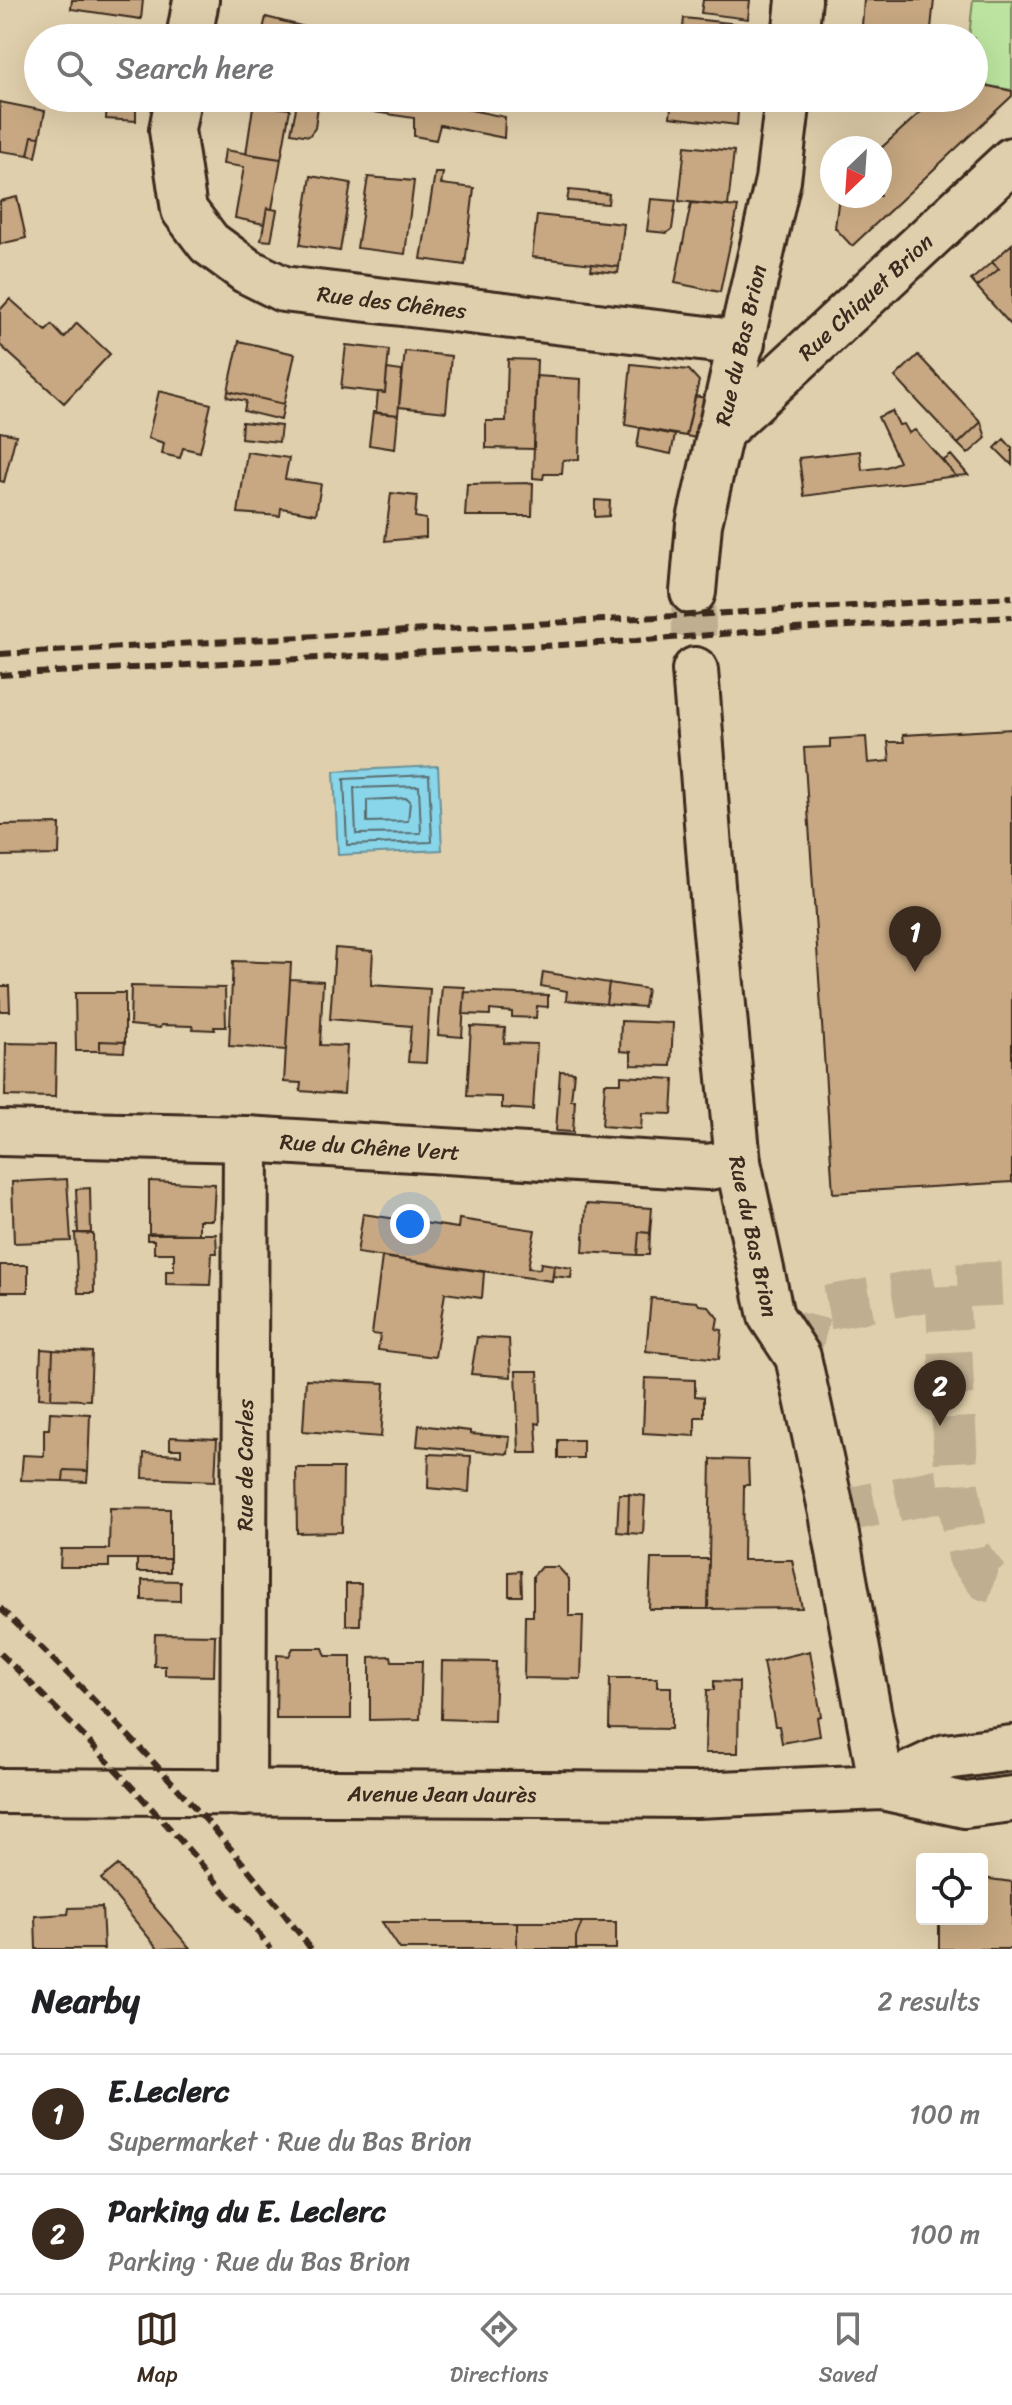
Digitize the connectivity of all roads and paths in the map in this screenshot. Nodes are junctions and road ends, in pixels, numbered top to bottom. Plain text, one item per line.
1 (196, 0) edge
2 (799, 0) edge
3 (192, 24) edge
4 (796, 24) edge
5 (175, 112) edge
6 (786, 112) edge
7 (1012, 160) edge
8 (742, 343) junction
9 (719, 433) junction
10 (693, 592) tunnel mouth
11 (695, 670) tunnel mouth
12 (0, 1133) edge
13 (246, 1139) junction
14 (738, 1162) junction
15 (1012, 1748) edge
16 (882, 1787) junction
17 (0, 1791) edge
18 (243, 1793) junction
19 (1012, 1799) edge

1 - 3 street
2 - 4 street
5 - 8 street, Rue des Chênes
6 - 8 street, Rue du Bas Brion
7 - 9 street, Rue Chiquet Brion
8 - 9 street, Rue du Bas Brion
9 - 10 street, Rue du Bas Brion
11 - 14 street, Rue du Bas Brion
12 - 13 street, Rue du Chêne Vert
13 - 14 street, Rue du Chêne Vert
13 - 18 street, Rue de Carles
14 - 16 street, Rue du Bas Brion
15 - 16 street, Avenue Jean Jaurès
16 - 18 street, Avenue Jean Jaurès
16 - 19 street, Avenue Jean Jaurès
17 - 18 street, Avenue Jean Jaurès

